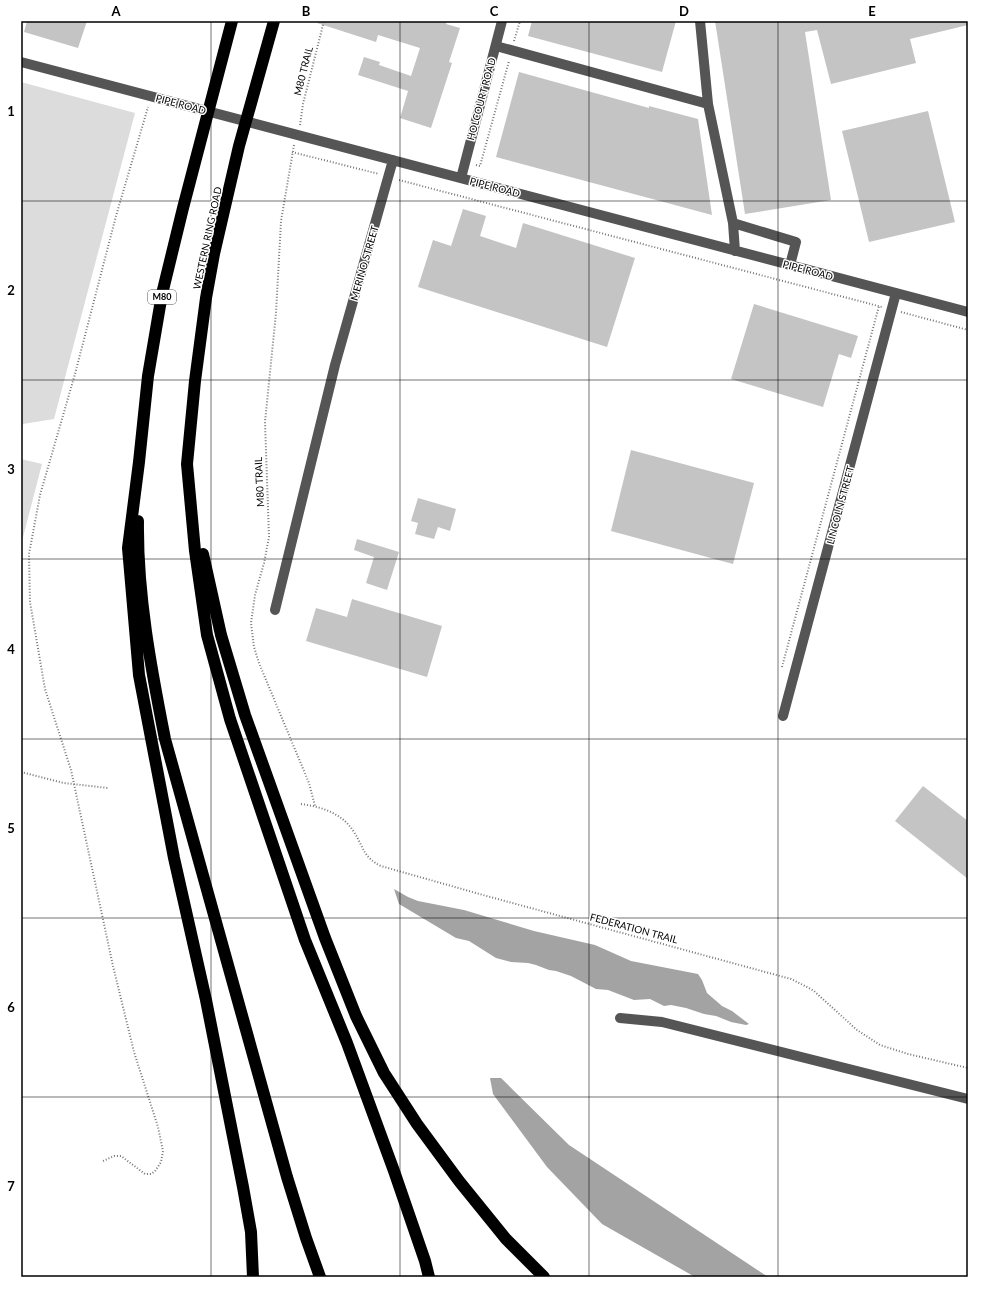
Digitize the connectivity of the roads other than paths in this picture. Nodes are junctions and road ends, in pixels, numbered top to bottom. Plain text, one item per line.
1 (232, 21) edge
2 (274, 21) edge
3 (502, 21) edge
4 (700, 21) edge
5 (496, 46) junction
6 (21, 62) edge
7 (708, 104) junction
8 (393, 160) junction
9 (461, 178) junction
10 (733, 223) junction
11 (735, 251) junction
12 (790, 265) junction
13 (896, 293) junction
14 (968, 312) edge
15 (139, 462) junction
16 (187, 464) junction
17 (274, 610) dead end
18 (783, 716) dead end
19 (620, 1018) dead end
20 (968, 1100) edge
21 (253, 1277) edge
22 (320, 1277) edge
23 (429, 1277) edge
24 (544, 1277) edge

1 - 15 highway, M80
2 - 16 highway, WESTERN RING ROAD
3 - 5 street, HOLCOURT ROAD
4 - 7 street
5 - 7 street
5 - 9 street, HOLCOURT ROAD
6 - 8 street, PIPE ROAD
7 - 10 street
8 - 9 street, PIPE ROAD
8 - 17 street, MERINO STREET
9 - 11 street, PIPE ROAD
10 - 11 street
10 - 12 street
11 - 12 street, PIPE ROAD
12 - 13 street, PIPE ROAD
13 - 14 street, PIPE ROAD
13 - 18 street, LINCOLN STREET
15 - 21 highway
15 - 22 highway
16 - 23 highway
16 - 24 highway
19 - 20 street

